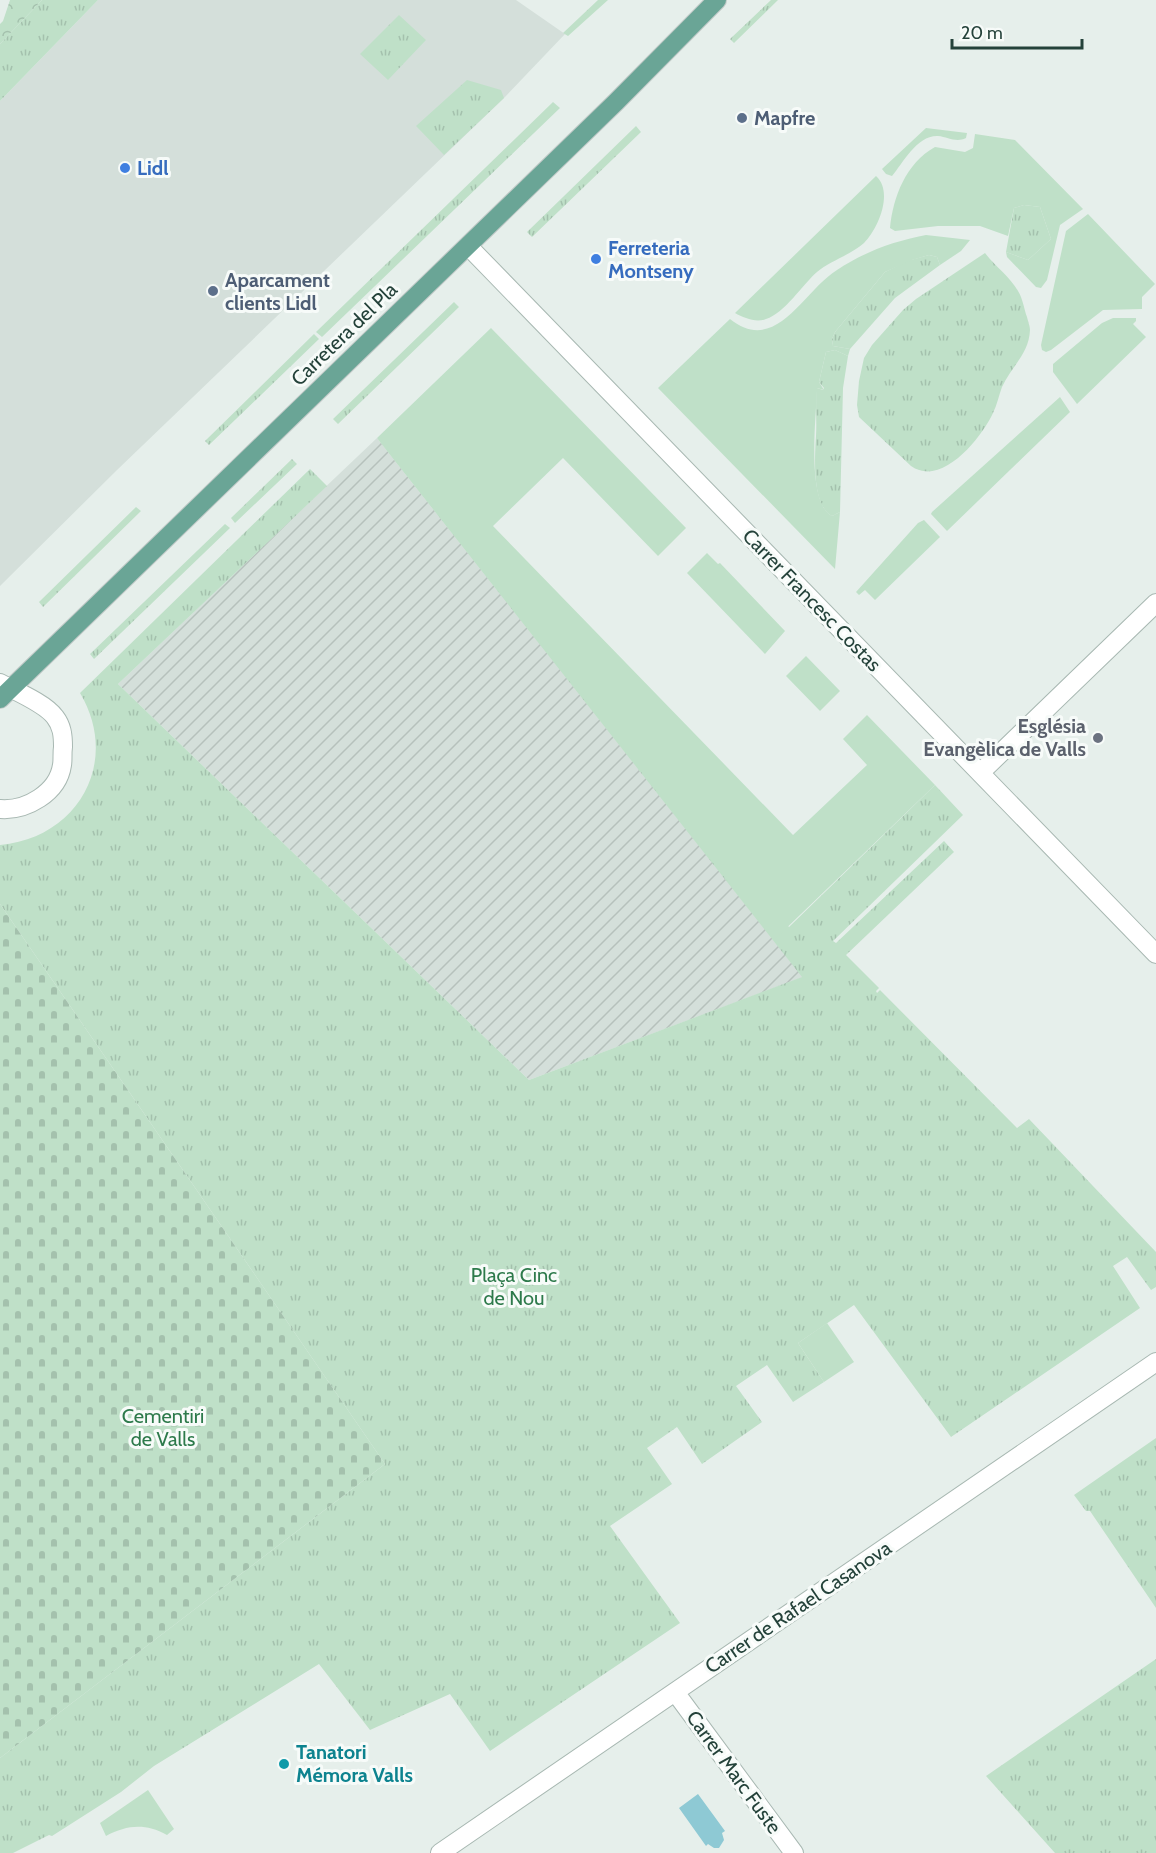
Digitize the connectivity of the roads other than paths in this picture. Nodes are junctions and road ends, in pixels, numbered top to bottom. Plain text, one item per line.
1 (717, 0) edge
2 (468, 246) junction
3 (1156, 603) edge
4 (4, 690) edge
5 (981, 772) junction
6 (0, 809) edge
7 (1156, 954) edge
8 (1156, 1362) edge
9 (675, 1692) junction
10 (440, 1853) edge
11 (794, 1853) edge

1 - 2 main road, Carretera del Pla
2 - 4 main road, Carretera del Pla
2 - 5 street, Carrer Francesc Costas
3 - 5 street
4 - 6 street
5 - 7 street, Carrer Francesc Costas
8 - 9 street, Carrer de Rafael Casanova
9 - 10 street, Carrer de Rafael Casanova
9 - 11 street, Carrer Marc Fuste

